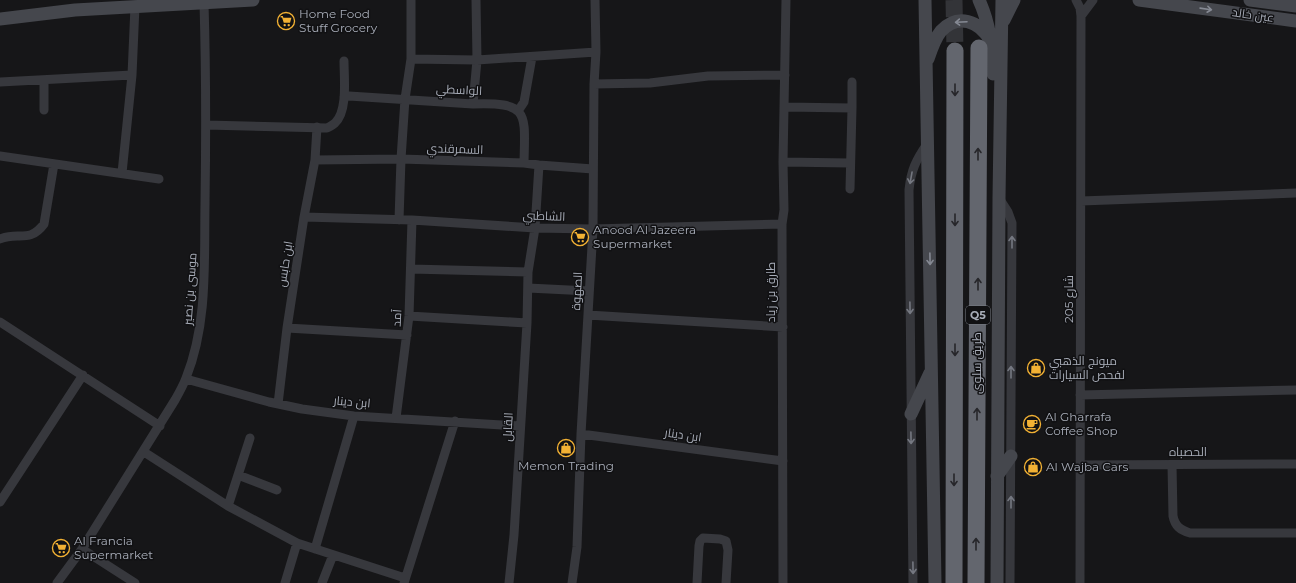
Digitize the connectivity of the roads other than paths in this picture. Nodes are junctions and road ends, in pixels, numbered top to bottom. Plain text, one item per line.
1 (251, 0) edge
2 (411, 0) edge
3 (476, 0) edge
4 (595, 0) edge
5 (786, 0) edge
6 (914, 0) edge
7 (925, 0) edge
8 (936, 0) edge
9 (979, 0) edge
10 (1002, 0) edge
11 (1014, 0) edge
12 (1076, 0) edge
13 (1093, 0) edge
14 (1139, 0) edge
15 (1250, 0) edge
16 (204, 3) junction
17 (75, 5) edge
18 (135, 6) junction
19 (1296, 6) edge
20 (1082, 16) junction
21 (0, 19) edge
22 (1296, 21) edge
23 (1002, 24) junction
24 (925, 25) junction
25 (985, 45) junction
26 (955, 51) tunnel mouth
27 (596, 52) junction
28 (532, 57) junction
29 (411, 59) junction
30 (477, 60) junction
31 (344, 61) dead end
32 (925, 66) junction
33 (785, 75) junction
34 (132, 76) junction
35 (44, 80) junction
36 (0, 82) edge
37 (852, 82) dead end
38 (594, 84) junction
39 (344, 97) junction
40 (405, 99) junction
41 (473, 104) junction
42 (785, 107) junction
43 (852, 108) junction
44 (44, 110) dead end
45 (518, 111) junction
46 (206, 125) junction
47 (317, 127) junction
48 (927, 144) junction
49 (0, 156) edge
50 (401, 159) junction
51 (315, 160) junction
52 (783, 162) junction
53 (524, 163) junction
54 (850, 163) junction
55 (54, 164) junction
56 (539, 165) junction
57 (593, 169) junction
58 (122, 173) junction
59 (159, 179) dead end
60 (850, 189) dead end
61 (1296, 193) edge
62 (999, 198) junction
63 (1081, 201) junction
64 (304, 217) junction
65 (399, 220) junction
66 (412, 220) junction
67 (782, 224) junction
68 (535, 228) junction
69 (593, 229) junction
70 (0, 239) edge
71 (411, 269) junction
72 (528, 272) junction
73 (528, 288) junction
74 (589, 291) junction
75 (588, 315) junction
76 (409, 316) junction
77 (527, 323) junction
78 (1, 324) edge
79 (783, 327) junction
80 (287, 328) junction
81 (407, 335) junction
82 (931, 370) junction
83 (83, 375) junction
84 (186, 379) junction
85 (1296, 390) edge
86 (1080, 395) junction
87 (278, 404) junction
88 (911, 414) junction
89 (354, 416) junction
90 (396, 418) junction
91 (455, 421) junction
92 (160, 426) junction
93 (520, 426) junction
94 (581, 434) junction
95 (250, 438) dead end
96 (144, 452) junction
97 (1011, 456) junction
98 (783, 461) junction
99 (1296, 464) edge
100 (1080, 465) junction
101 (1172, 465) junction
102 (238, 475) junction
103 (997, 476) junction
104 (277, 490) dead end
105 (0, 502) edge
106 (228, 506) junction
107 (1296, 533) edge
108 (297, 543) junction
109 (82, 549) junction
110 (315, 549) junction
111 (333, 555) junction
112 (71, 565) junction
113 (405, 581) edge
114 (57, 583) edge
115 (62, 583) edge
116 (135, 583) edge
117 (285, 583) edge
118 (322, 583) edge
119 (509, 583) edge
120 (572, 583) edge
121 (697, 583) edge
122 (726, 583) edge
123 (783, 583) edge
124 (913, 583) edge
125 (935, 583) edge
126 (954, 583) edge
127 (976, 583) edge
128 (997, 583) edge
129 (1010, 583) edge
130 (1080, 583) edge

1 - 16 main road
2 - 29 street
3 - 30 street
4 - 27 street, الصهوة
5 - 33 street, طارق بن زياد
6 - 24 main road
7 - 24 main road
8 - 24 main road
9 - 25 main road
10 - 23 main road, طريق سلوى
11 - 23 main road
12 - 20 street, شارع 205
13 - 20 street
14 -> 22 main road, عين خالد
15 - 19 main road, عين خالد
16 - 18 main road
16 - 46 street, موسى بن نصير
17 - 18 main road
17 - 21 main road
18 - 34 street
20 - 63 street, شارع 205
23 - 62 main road, طريق سلوى
24 - 32 main road
25 -> 32 main road
25 - 62 main road
127 -> 25 highway, طريق سلوى / Q5
26 -> 126 highway, طريق سلوى / Q5
27 - 28 street
27 - 38 street, الصهوة
28 - 30 street
28 - 45 street
29 - 30 street
29 - 40 street
30 - 41 street
31 - 39 street
32 - 48 main road
33 - 38 street
33 - 42 street, طارق بن زياد
34 - 35 street
34 - 58 street
35 - 36 street
35 - 44 street
37 - 43 street
38 - 57 street, الصهوة
39 - 40 street, الواسطي
39 - 47 street
40 - 41 street, الواسطي
40 - 50 street
41 - 45 street, الواسطي
42 - 43 street
42 - 52 street, طارق بن زياد
43 - 54 street
45 - 53 street
46 - 47 street
46 - 84 street, موسى بن نصير
47 - 51 street, ابن حابس
48 -> 82 main road
48 -> 88 street
49 - 55 street
50 - 51 street, السمرقندي
50 - 53 street, السمرقندي
50 - 65 street
51 - 64 street, ابن حابس
52 - 54 street
52 - 67 street, طارق بن زياد
53 - 56 street, السمرقندي
54 - 60 street
55 - 58 street
55 - 70 street
56 - 57 street, السمرقندي
56 - 68 street, القابل
57 - 69 street, الصهوة
58 - 59 street
61 - 63 street
97 -> 62 street
62 - 103 main road, طريق سلوى
63 - 86 street, شارع 205
64 - 65 street, الشاطبي
64 - 80 street, ابن حابس
65 - 66 street, الشاطبي
66 - 68 street, الشاطبي
66 - 71 street, آمد
67 - 69 street, الشاطبي
67 - 79 street, طارق بن زياد
68 - 69 street, الشاطبي
68 - 72 street, القابل
69 - 74 street, الصهوة
71 - 72 street
71 - 76 street, آمد
72 - 73 street, القابل
73 - 74 street
73 - 77 street, القابل
74 - 75 street, الصهوة
75 - 79 street
75 - 94 street, الصهوة
76 - 77 street
76 - 81 street, آمد
77 - 93 street, القابل
78 - 83 street
79 - 98 street, طارق بن زياد
80 - 81 street
80 - 87 street, ابن حابس
81 - 90 street, آمد
82 - 88 main road
82 - 125 main road
83 - 92 street
83 - 105 street
84 - 87 street, ابن دينار
84 - 92 street, موسى بن نصير
85 - 86 street
86 - 100 street, شارع 205
87 - 89 street, ابن دينار
88 -> 124 street
89 - 90 street, ابن دينار
89 - 110 street
90 - 91 street, ابن دينار
91 - 93 street, ابن دينار
91 - 113 street
92 - 96 street, موسى بن نصير
93 - 119 street, القابل
94 - 98 street, ابن دينار
94 - 120 street, الصهوة
95 - 102 street
96 - 106 street
96 - 109 street, موسى بن نصير
97 - 103 main road
129 -> 97 street
98 - 123 street, طارق بن زياد
99 - 101 street, الحصباه
100 - 101 street, الحصباه
100 - 130 street, شارع 205
101 - 107 street
102 - 104 street
102 - 106 street
103 - 128 main road, طريق سلوى
106 - 108 street
108 - 110 street
108 - 117 street
109 - 112 street, موسى بن نصير
109 - 116 street
110 - 111 street
111 - 113 street
111 - 118 street
112 - 114 street, موسى بن نصير
112 - 115 street, موسى بن نصير
121 - 122 street

